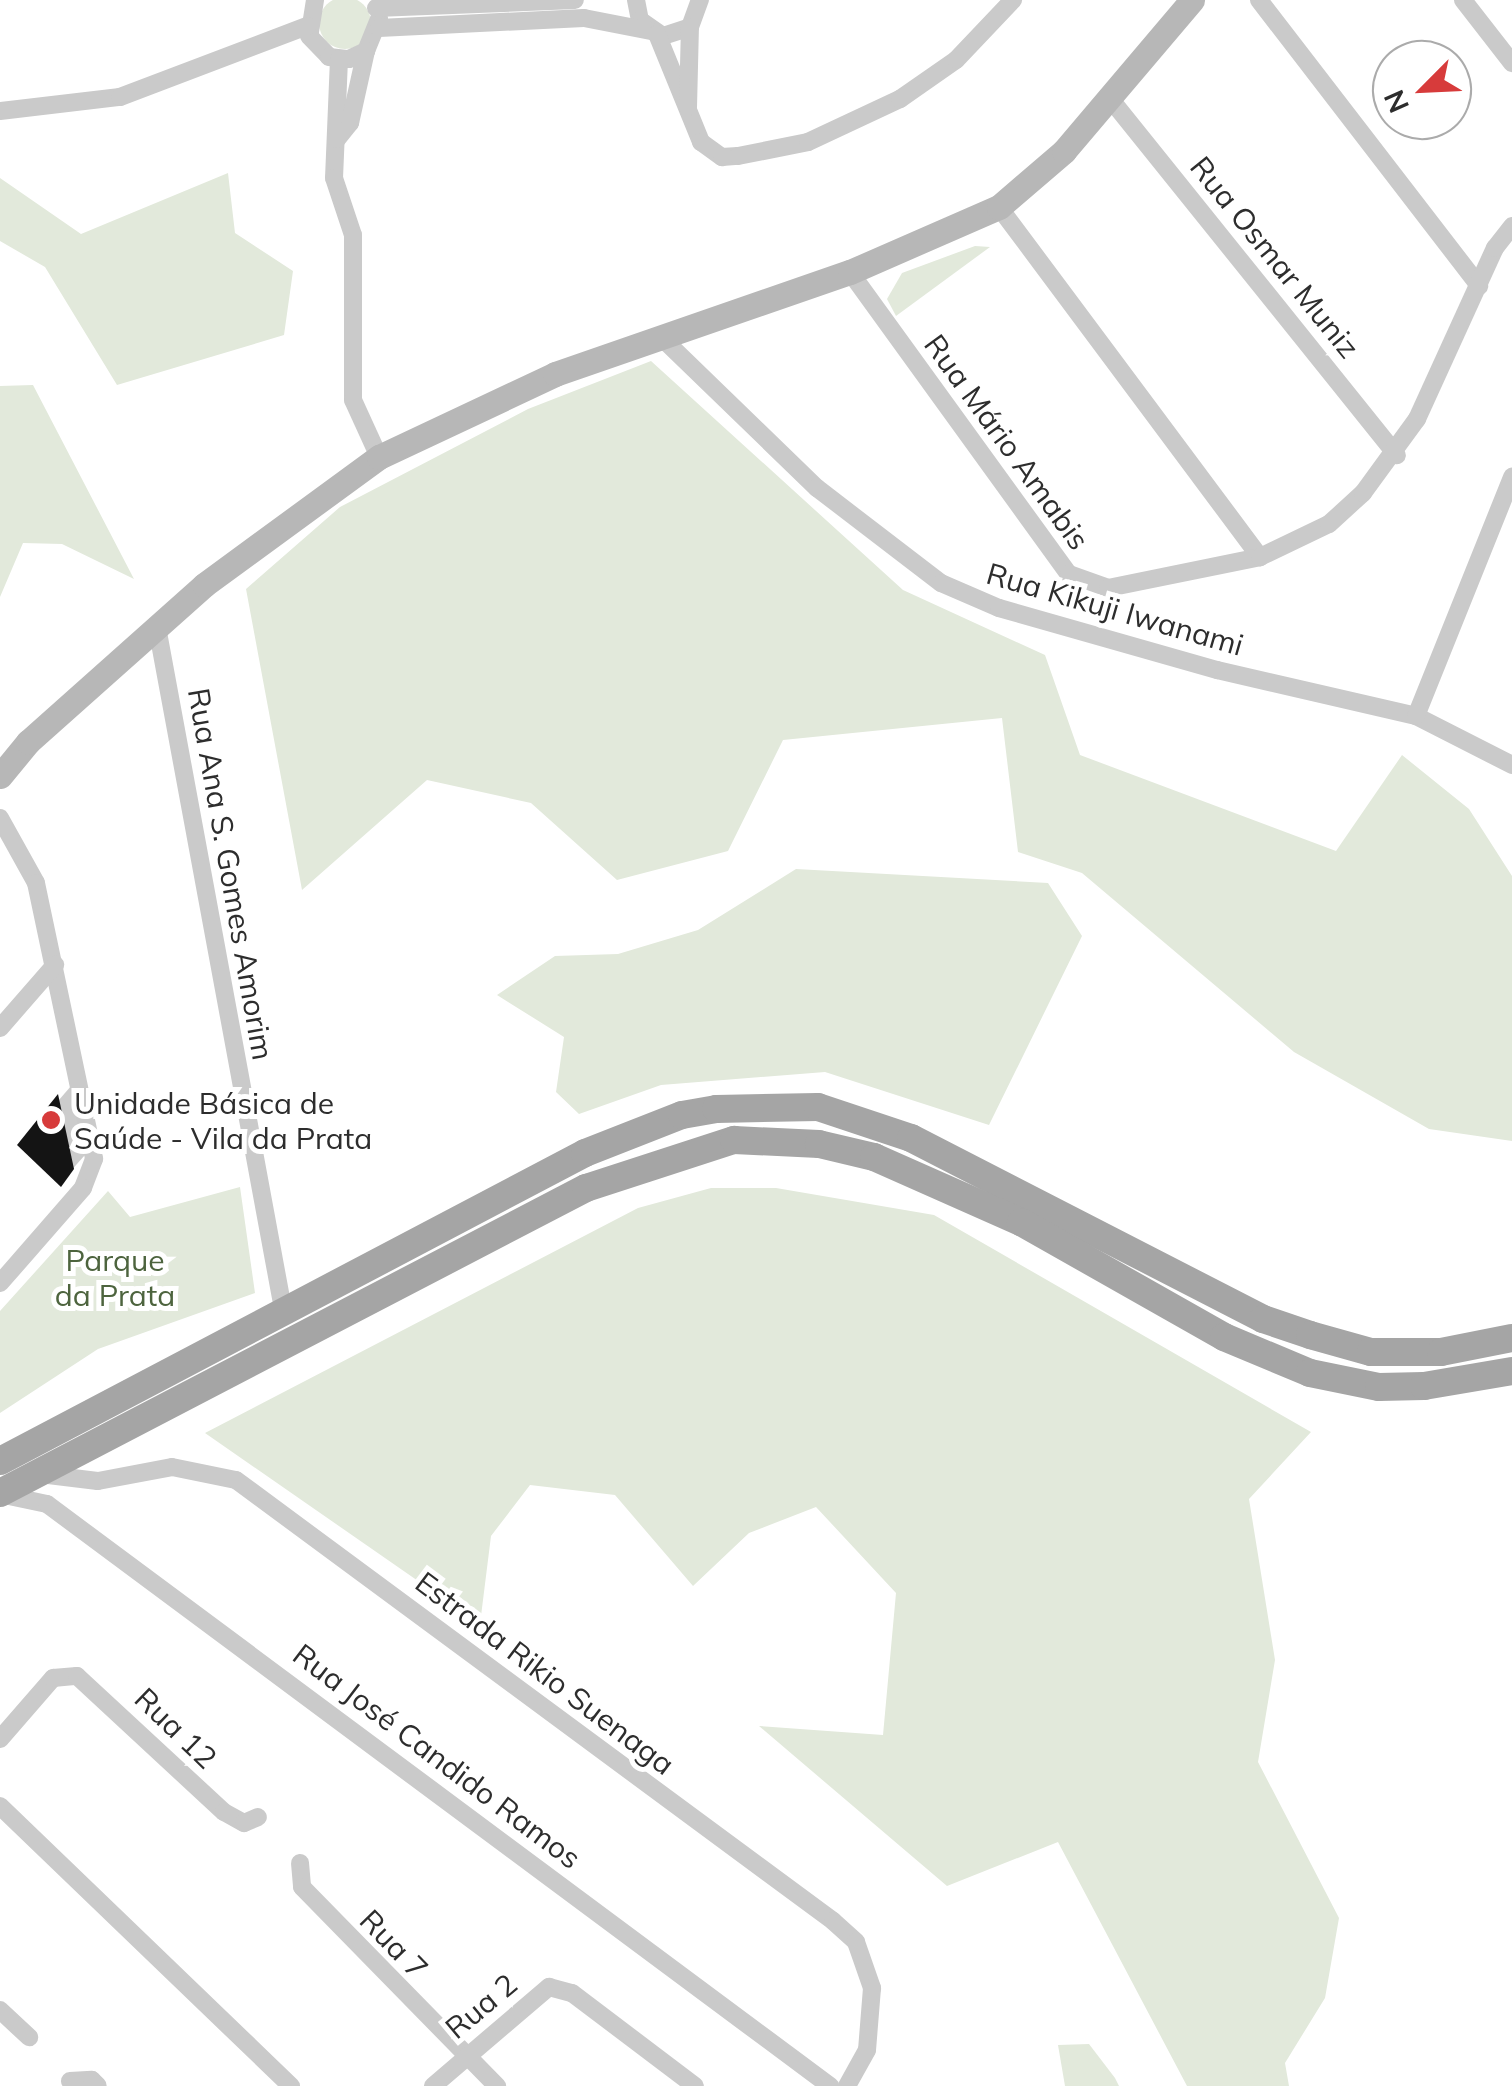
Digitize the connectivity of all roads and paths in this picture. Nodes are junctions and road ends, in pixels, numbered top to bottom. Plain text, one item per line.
1 (575, 0) edge
2 (636, 0) edge
3 (700, 0) edge
4 (716, 0) edge
5 (1013, 0) edge
6 (1192, 0) edge
7 (1259, 0) edge
8 (1463, 0) edge
9 (313, 1) edge
10 (373, 4) edge
11 (693, 23) junction
12 (307, 26) junction
13 (379, 28) junction
14 (654, 32) junction
15 (366, 51) junction
16 (339, 59) junction
17 (1512, 63) edge
18 (1108, 96) junction
19 (0, 111) edge
20 (691, 122) junction
21 (336, 139) junction
22 (1000, 208) junction
23 (1512, 226) edge
24 (850, 272) junction
25 (1479, 286) junction
26 (661, 337) junction
27 (1397, 455) junction
28 (379, 457) junction
29 (1512, 477) edge
30 (1260, 557) junction
31 (156, 627) junction
32 (1416, 716) junction
33 (1512, 765) edge
34 (0, 776) edge
35 (0, 818) edge
36 (55, 965) junction
37 (0, 1028) edge
38 (0, 1283) edge
39 (284, 1309) junction
40 (1512, 1338) edge
41 (1512, 1371) edge
42 (0, 1461) edge
43 (40, 1474) junction
44 (0, 1494) edge
45 (0, 1739) edge
46 (0, 1806) edge
47 (258, 1817) dead end
48 (300, 1863) dead end
49 (0, 2010) edge
50 (29, 2037) dead end
51 (463, 2056) junction
52 (70, 2081) dead end
53 (98, 2086) edge
54 (291, 2086) edge
55 (433, 2086) edge
56 (497, 2086) edge
57 (694, 2086) edge
58 (830, 2086) edge
59 (847, 2086) edge

1 - 10 street
2 - 14 street
3 - 11 street
4 - 11 street
5 - 20 street
6 - 18 street
7 - 25 street
8 - 17 street
9 - 12 street
10 - 13 street
11 - 14 street
11 - 20 street
12 - 16 street
12 - 19 street
13 - 14 street
13 - 15 street
14 - 20 street
15 - 16 street
15 - 21 street
16 - 21 street
18 - 22 street
18 - 27 street, Rua Osmar Muniz
21 - 28 street
22 - 24 street
22 - 30 street
23 - 25 street, Rua Mário Amabis
24 - 26 street
24 - 30 street, Rua Mário Amabis
25 - 27 street, Rua Mário Amabis
26 - 28 street
26 - 32 street, Rua Kikuji Iwanami
27 - 30 street, Rua Mário Amabis
28 - 31 street
29 - 32 street
31 - 34 street
31 - 39 street, Rua Ana S. Gomes Amorim
32 - 33 street, Rua Kikuji Iwanami
35 - 36 street
36 - 37 street
36 - 38 street
39 - 40 main road
39 - 42 main road
41 - 43 main road
43 - 44 main road
43 - 59 street, Estrada Rikio Suenaga
44 - 58 street, Rua José Candido Ramos
45 - 47 street, Rua 12
46 - 54 street
48 - 51 street, Rua 7
49 - 50 street
51 - 55 street, Rua 2
51 - 56 street, Rua 7
51 - 57 street, Rua 2
52 - 53 street

